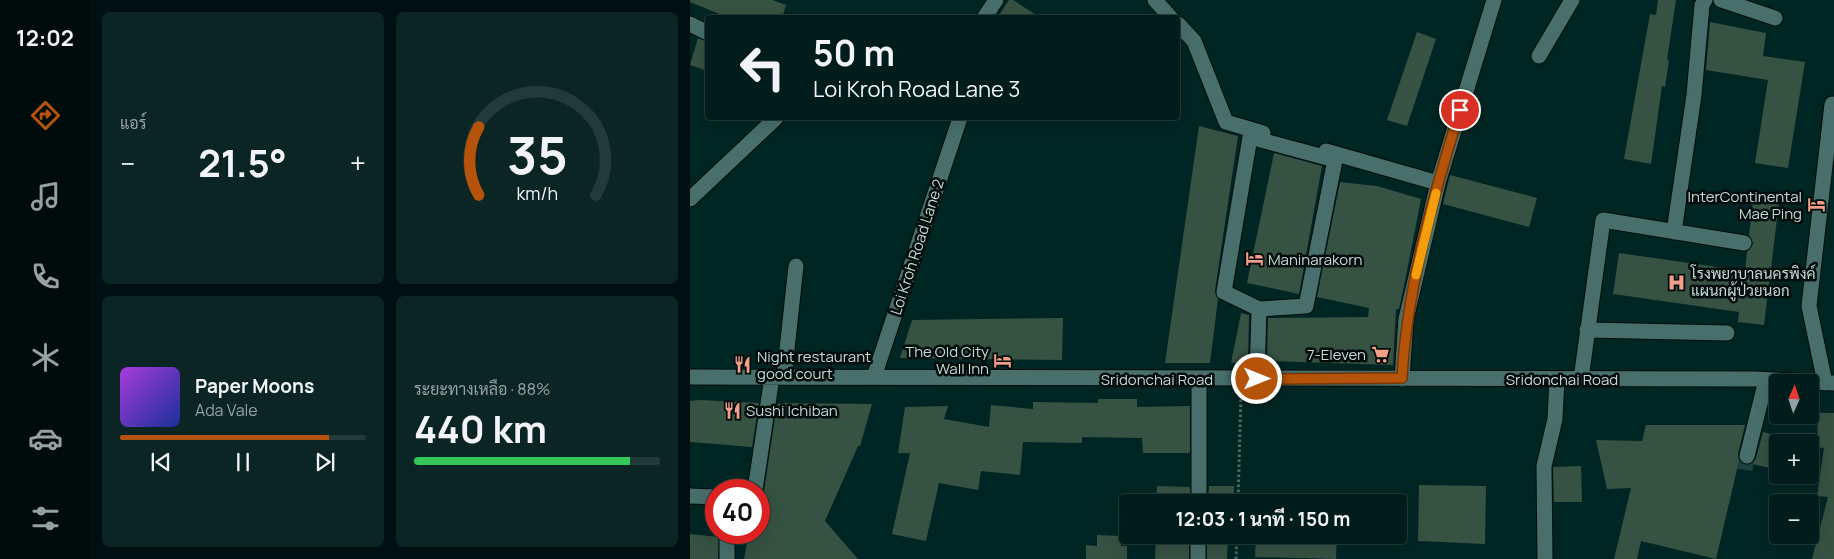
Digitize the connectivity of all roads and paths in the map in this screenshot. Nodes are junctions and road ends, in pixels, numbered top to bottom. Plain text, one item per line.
1 (996, 0) edge
2 (1494, 0) edge
3 (1572, 0) edge
4 (1705, 0) edge
5 (1721, 0) edge
6 (1160, 2) edge
7 (986, 15) edge
8 (1169, 15) edge
9 (1775, 18) dead end
10 (690, 24) edge
11 (1180, 26) edge
12 (705, 32) edge
13 (1539, 56) dead end
14 (1832, 104) dead end
15 (774, 120) edge
16 (959, 120) edge
17 (1438, 183) junction
18 (690, 198) edge
19 (1674, 232) junction
20 (1744, 243) dead end
21 (796, 266) dead end
22 (1259, 309) junction
23 (1588, 330) junction
24 (1727, 333) dead end
25 (690, 377) edge
26 (778, 377) junction
27 (874, 377) junction
28 (1241, 378) junction
29 (1402, 378) junction
30 (1199, 379) junction
31 (1257, 379) junction
32 (1557, 379) junction
33 (1581, 379) junction
34 (1766, 380) junction
35 (1829, 383) edge
36 (1747, 456) tunnel mouth
37 (757, 479) edge
38 (1198, 494) edge
39 (1238, 494) edge
40 (690, 496) edge
41 (705, 497) edge
42 (727, 544) edge
43 (1198, 544) edge
44 (1237, 544) edge
45 (726, 559) edge
46 (1198, 559) edge
47 (1236, 559) edge
48 (1545, 559) edge

1 - 7 street
2 - 17 street
3 - 13 street
4 - 19 street
5 - 9 street
6 - 8 street
10 - 12 street
11 - 17 street
14 - 35 street
15 - 18 street
16 - 27 street, Loi Kroh Road Lane 2
17 - 29 street
19 - 20 street
19 - 23 street
21 - 26 street
22 - 22 street
22 - 31 street
23 - 24 street
23 - 33 street
25 - 26 street, Sridonchai Road
26 - 27 street, Sridonchai Road
26 - 37 street
27 - 30 street, Sridonchai Road
28 - 30 street, Sridonchai Road
28 - 31 street, Sridonchai Road
28 - 39 path
29 - 31 street, Sridonchai Road
29 - 32 street, Sridonchai Road
30 - 38 street
32 - 33 street, Sridonchai Road
32 - 48 street
33 - 34 street, Sridonchai Road
34 - 35 street, Sridonchai Road
34 - 36 street
40 - 41 street
42 - 45 street
43 - 46 street
44 - 47 path

